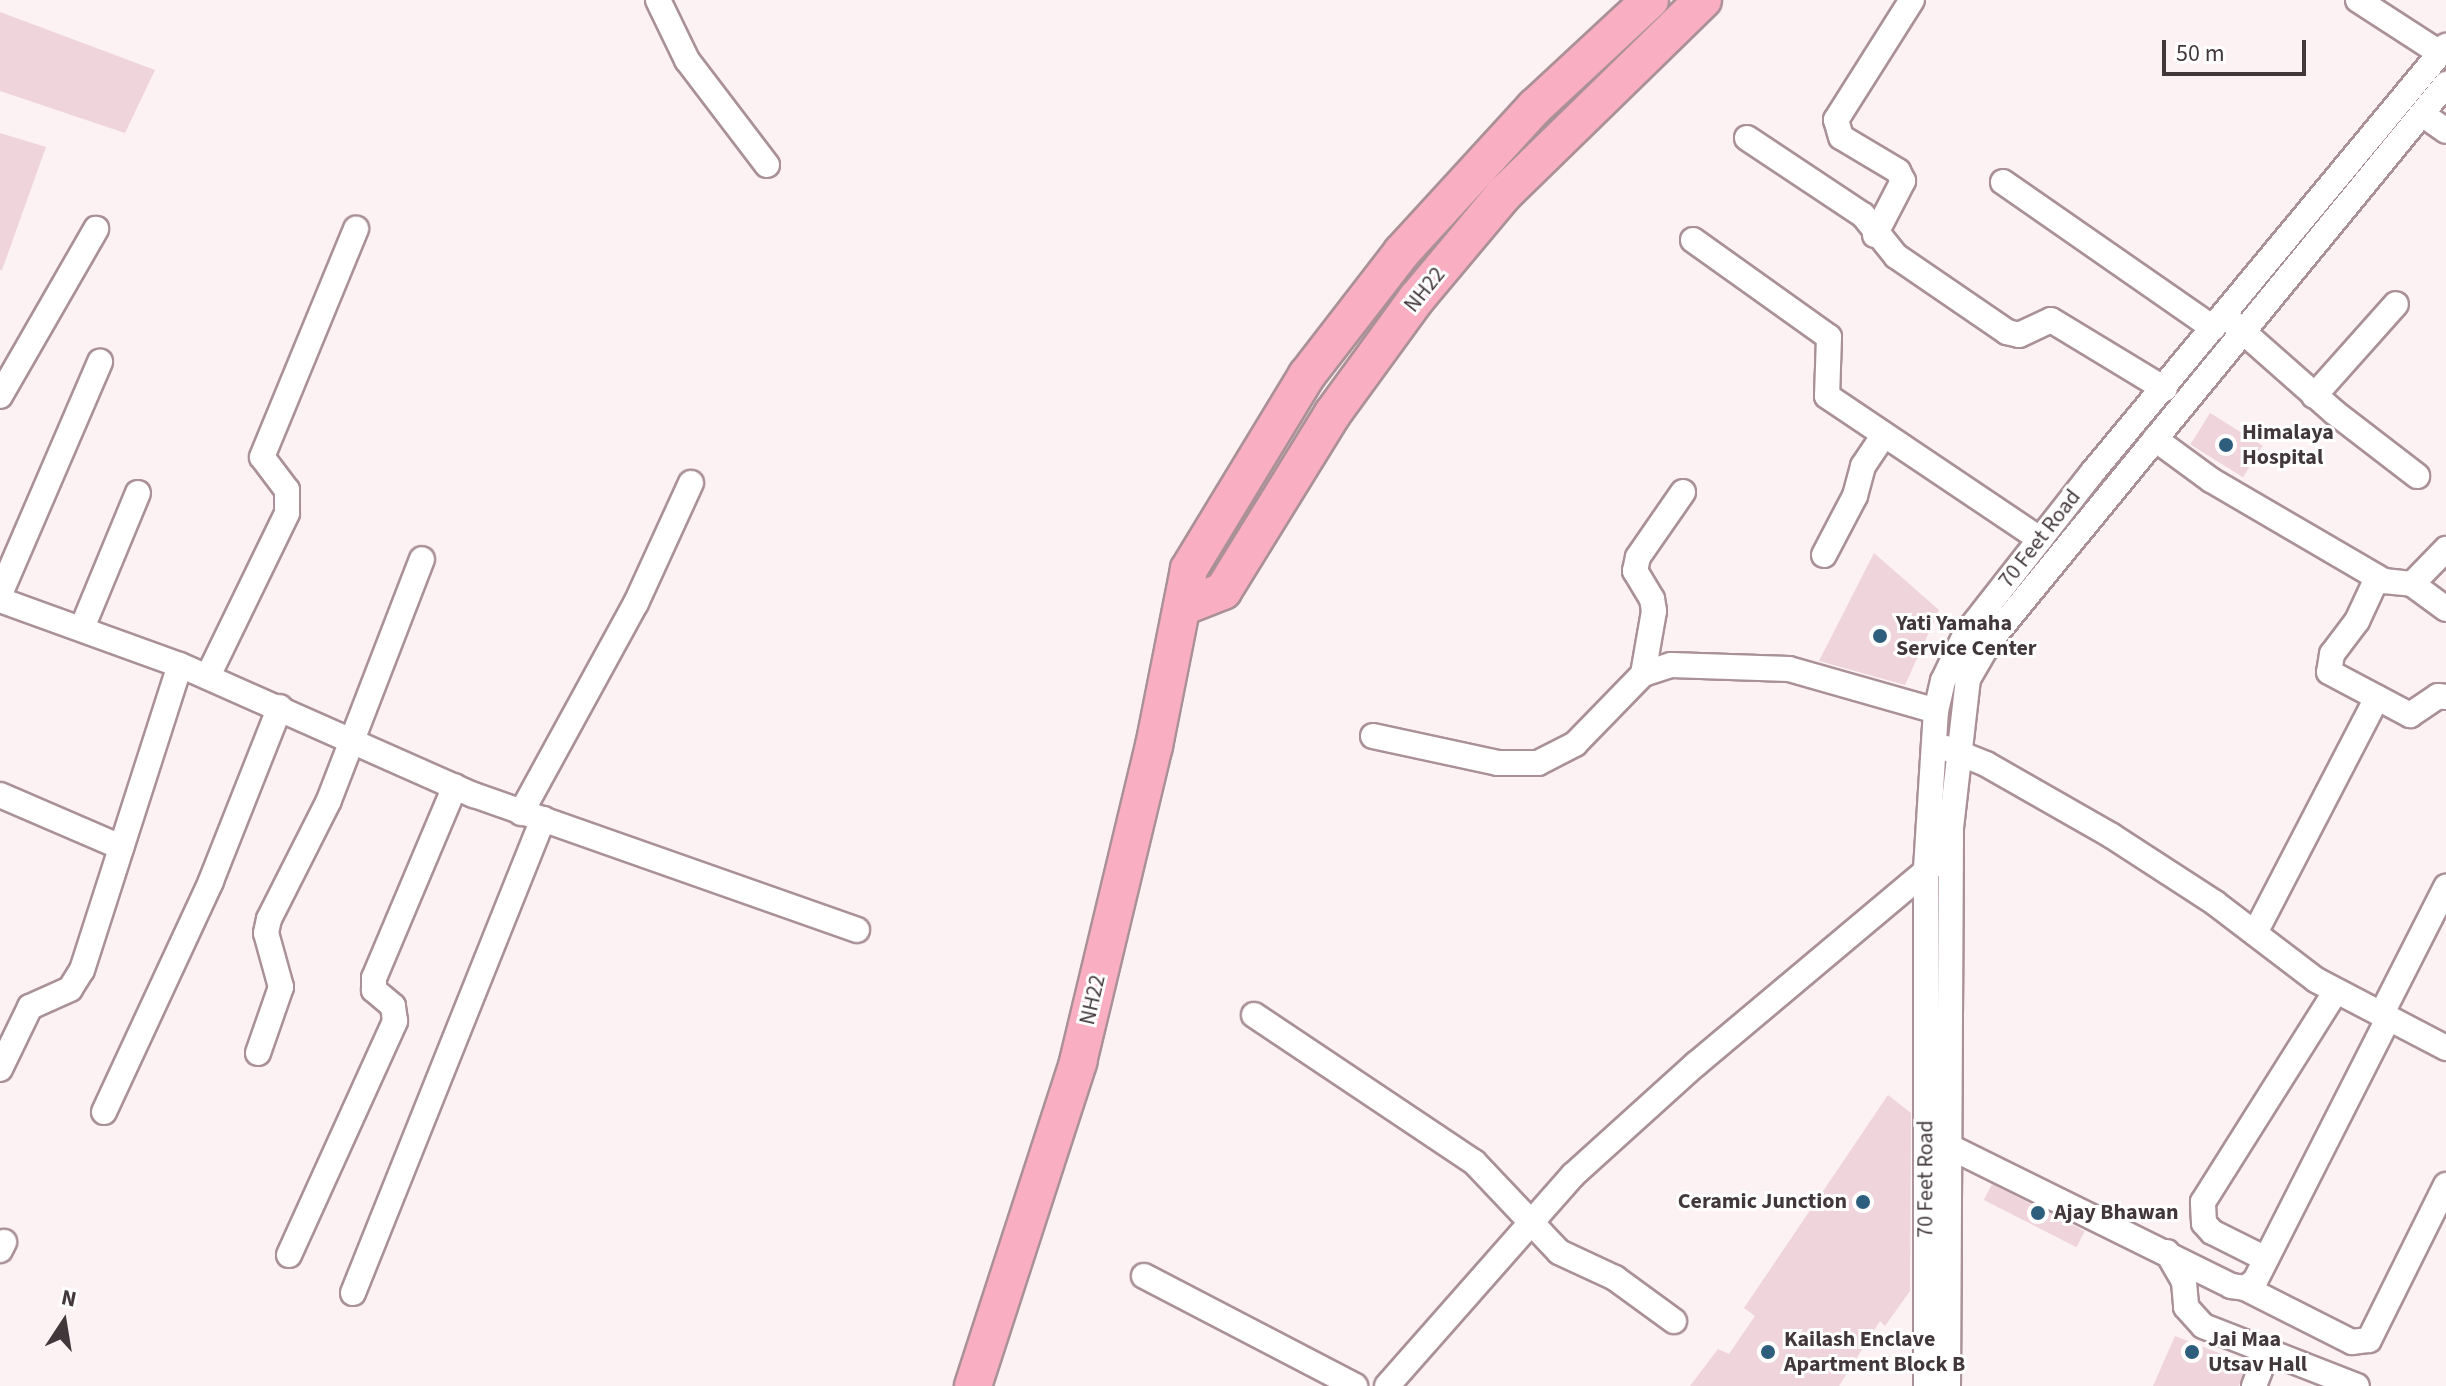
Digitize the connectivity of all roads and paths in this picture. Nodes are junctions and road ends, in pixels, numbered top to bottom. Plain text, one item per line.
1 (658, 0) edge
2 (1650, 0) edge
3 (1703, 0) edge
4 (1912, 0) edge
5 (2358, 0) edge
6 (2443, 49) edge
7 (2446, 84) edge
8 (2422, 114) junction
9 (2446, 131) edge
10 (1747, 138) dead end
11 (767, 165) dead end
12 (2003, 182) dead end
13 (96, 229) dead end
14 (356, 229) dead end
15 (1875, 235) junction
16 (1693, 240) dead end
17 (2396, 304) dead end
18 (2226, 325) junction
19 (100, 362) dead end
20 (2165, 389) junction
21 (0, 396) edge
22 (2314, 396) junction
23 (1884, 435) junction
24 (2155, 439) junction
25 (2092, 473) junction
26 (2417, 476) dead end
27 (691, 483) dead end
28 (2112, 491) junction
29 (1683, 492) dead end
30 (138, 493) dead end
31 (2040, 539) junction
32 (2446, 549) edge
33 (1824, 555) dead end
34 (422, 559) dead end
35 (2377, 578) junction
36 (2412, 584) junction
37 (0, 597) edge
38 (1185, 606) junction
39 (2446, 609) edge
40 (82, 628) junction
41 (180, 665) junction
42 (1643, 674) junction
43 (208, 676) junction
44 (2446, 697) edge
45 (2377, 698) junction
46 (280, 707) junction
47 (1936, 711) junction
48 (1373, 736) dead end
49 (350, 738) junction
50 (1946, 748) junction
51 (455, 786) junction
52 (0, 795) edge
53 (532, 816) junction
54 (121, 847) junction
55 (1950, 855) junction
56 (1926, 869) junction
57 (2446, 887) edge
58 (857, 930) dead end
59 (2255, 933) junction
60 (2336, 991) junction
61 (1254, 1015) dead end
62 (2384, 1017) junction
63 (2446, 1048) edge
64 (258, 1053) dead end
65 (0, 1069) edge
66 (104, 1112) dead end
67 (1937, 1140) junction
68 (2446, 1185) edge
69 (1528, 1223) junction
70 (2167, 1252) junction
71 (289, 1255) dead end
72 (2266, 1259) junction
73 (1144, 1276) dead end
74 (2245, 1288) junction
75 (353, 1293) dead end
76 (1674, 1321) dead end
77 (2266, 1355) junction
78 (973, 1386) edge
79 (1355, 1386) edge
80 (1387, 1386) edge
81 (1926, 1386) edge
82 (1948, 1386) edge
83 (2254, 1386) edge
84 (2357, 1386) edge

1 - 11 street
2 - 38 highway, NH22
3 - 38 highway, NH22
4 - 15 street
5 - 6 street
6 - 18 street, 70 Feet Road
7 - 8 street, 70 Feet Road
8 - 9 street
8 - 18 street, 70 Feet Road
10 - 15 street
12 - 18 street
13 - 21 street
14 - 43 street
15 - 20 street
16 - 23 street
17 - 22 street
18 - 20 street, 70 Feet Road
18 - 22 street
18 - 24 street, 70 Feet Road
19 - 37 street
20 - 25 street, 70 Feet Road
22 - 26 street
23 - 31 street
23 - 33 street
24 - 28 street, 70 Feet Road
24 - 35 street
25 - 28 street
25 - 31 street, 70 Feet Road
27 - 53 street
28 - 50 street, 70 Feet Road
29 - 42 street
30 - 40 street
31 - 47 street, 70 Feet Road
32 - 36 street
34 - 49 street
35 - 36 street
35 - 45 street
36 - 39 street
37 - 40 street
38 - 78 highway, NH22
40 - 41 street
41 - 43 street
41 - 54 street
42 - 47 street
42 - 48 street
43 - 46 street
44 - 45 street
45 - 59 street
46 - 49 street
46 - 66 street
47 - 50 street, 70 Feet Road
49 - 51 street
49 - 64 street
50 - 55 street, 70 Feet Road
50 - 56 street, 70 Feet Road
50 - 59 street
51 - 53 street
51 - 71 street
52 - 54 street
53 - 58 street
53 - 75 street
54 - 65 street
55 - 56 street
55 - 67 street, 70 Feet Road
56 - 67 street, 70 Feet Road
56 - 69 street
57 - 62 street
59 - 60 street
60 - 62 street
60 - 72 street
61 - 69 street
62 - 63 street
62 - 72 street
67 - 70 street
67 - 81 street, 70 Feet Road
67 - 82 street, 70 Feet Road
68 - 74 street
69 - 76 street
69 - 80 street
70 - 74 street
70 - 77 street
72 - 74 street
73 - 79 street
77 - 83 street
77 - 84 street

